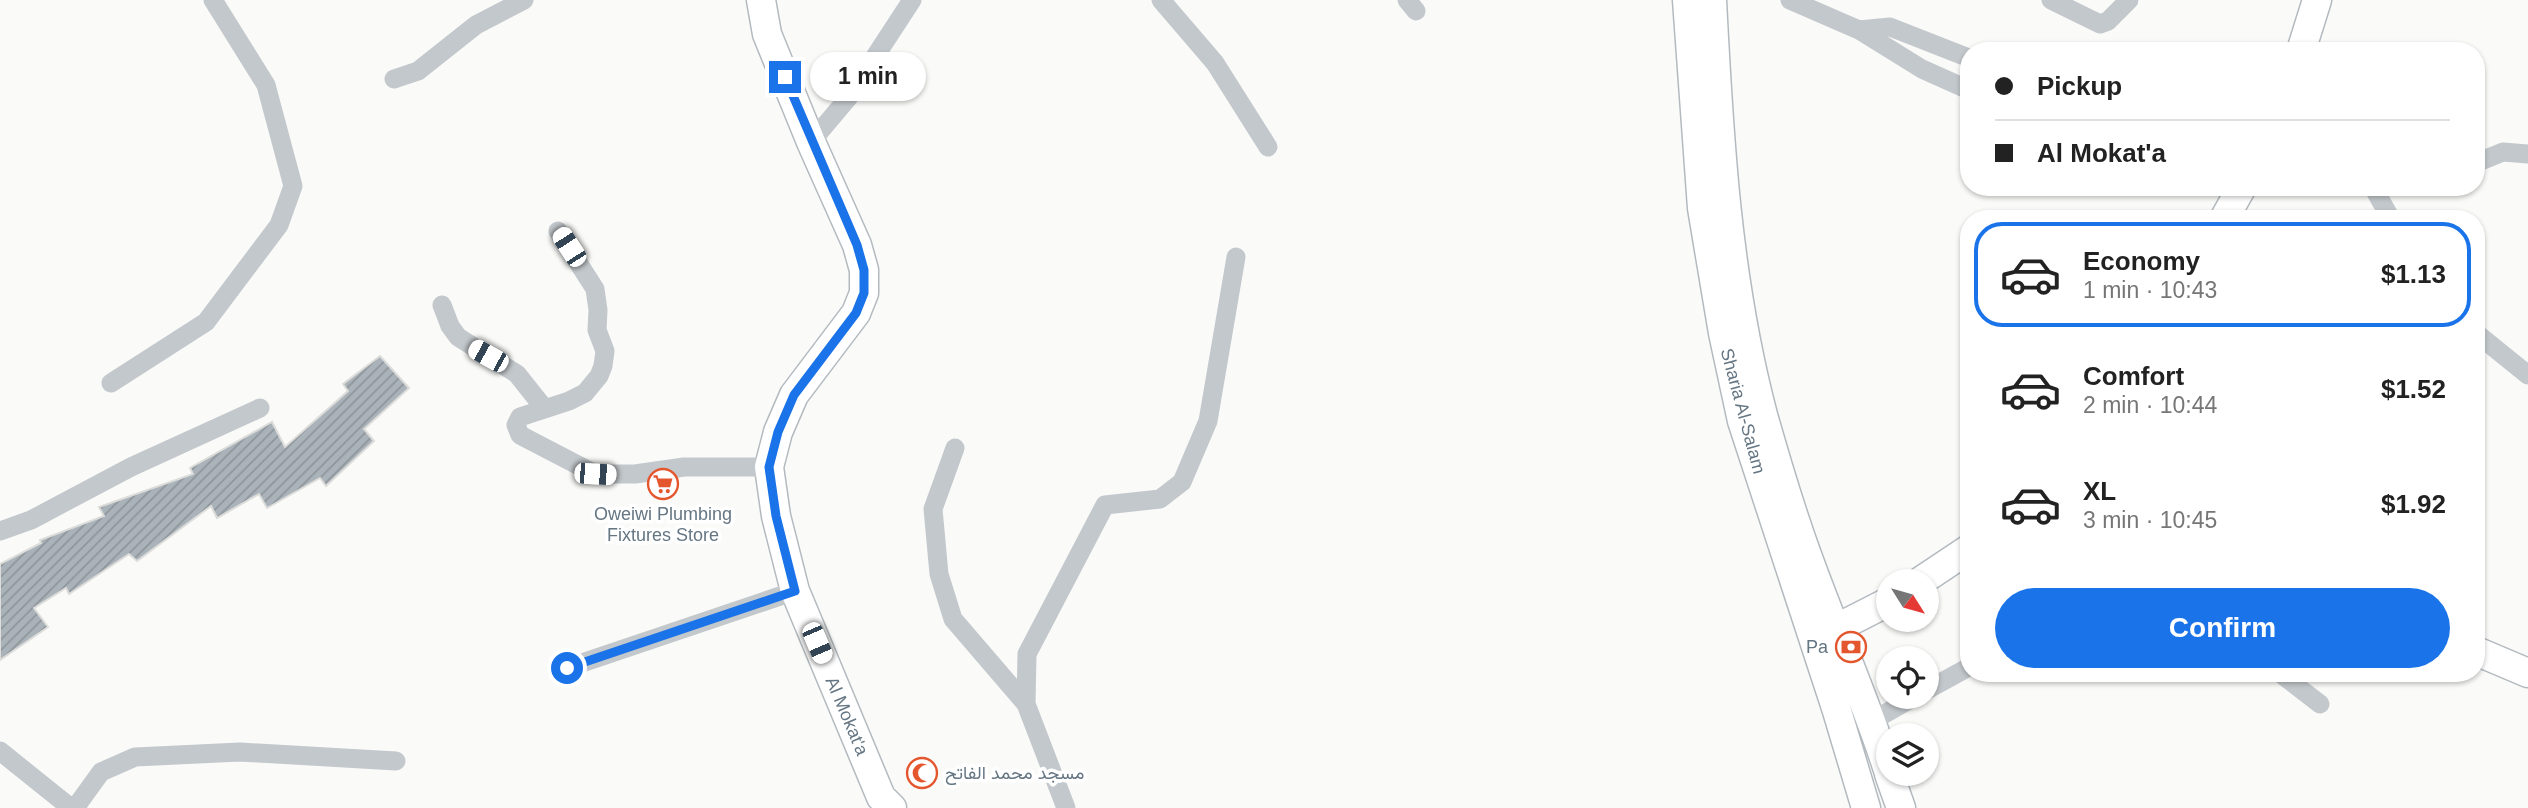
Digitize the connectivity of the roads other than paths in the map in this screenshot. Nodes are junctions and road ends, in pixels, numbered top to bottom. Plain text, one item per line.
1 (214, 0) edge
2 (524, 0) edge
3 (761, 0) edge
4 (912, 0) edge
5 (1161, 0) edge
6 (1686, 0) edge
7 (1712, 0) edge
8 (1790, 0) edge
9 (2051, 0) edge
10 (2129, 0) edge
11 (2317, 0) edge
12 (1859, 30) junction
13 (2304, 42) edge
14 (1960, 54) edge
15 (394, 79) dead end
16 (1960, 86) edge
17 (811, 142) junction
18 (1268, 147) dead end
19 (2528, 154) edge
20 (2485, 159) edge
21 (558, 231) dead end
22 (1236, 257) dead end
23 (442, 305) dead end
24 (2485, 340) edge
25 (2528, 375) edge
26 (111, 383) dead end
27 (260, 408) dead end
28 (544, 408) junction
29 (955, 448) dead end
30 (769, 467) junction
31 (0, 531) edge
32 (1960, 555) edge
33 (1939, 569) edge
34 (795, 591) junction
35 (1876, 608) edge
36 (1824, 633) junction
37 (2485, 656) edge
38 (567, 668) dead end
39 (1960, 672) edge
40 (2528, 673) edge
41 (2291, 682) edge
42 (1939, 683) edge
43 (1026, 704) junction
44 (2320, 704) dead end
45 (1893, 709) edge
46 (1872, 721) junction
47 (1876, 733) edge
48 (0, 751) edge
49 (396, 761) dead end
50 (1894, 786) edge
51 (73, 808) edge
52 (892, 808) edge
53 (1066, 808) edge
54 (1866, 808) edge
55 (1901, 808) edge

1 - 26 street
2 - 15 street
3 - 17 main road, Al Mokat'a
4 - 17 street
5 - 18 street
6 - 36 main road, Sharia Al-Salam
7 - 36 main road, Sharia Al-Salam
8 - 12 street
9 - 10 street
11 - 13 main road
12 - 14 street
12 - 16 street
17 - 30 main road, Al Mokat'a
19 - 20 street
21 - 28 street
22 - 43 street
23 - 28 street
24 - 25 street
27 - 31 street
28 - 30 street
29 - 43 street
30 - 34 main road, Al Mokat'a
32 - 33 main road
34 - 38 street
34 - 52 main road, Al Mokat'a
35 - 36 main road
36 - 46 main road, Sharia Al-Salam
36 - 54 main road, Sharia Al-Salam
37 - 40 main road
39 - 42 street
41 - 44 street
43 - 53 street
45 - 46 street
46 - 47 main road, Sharia Al-Salam
48 - 51 street
49 - 51 street
50 - 55 main road, Sharia Al-Salam

